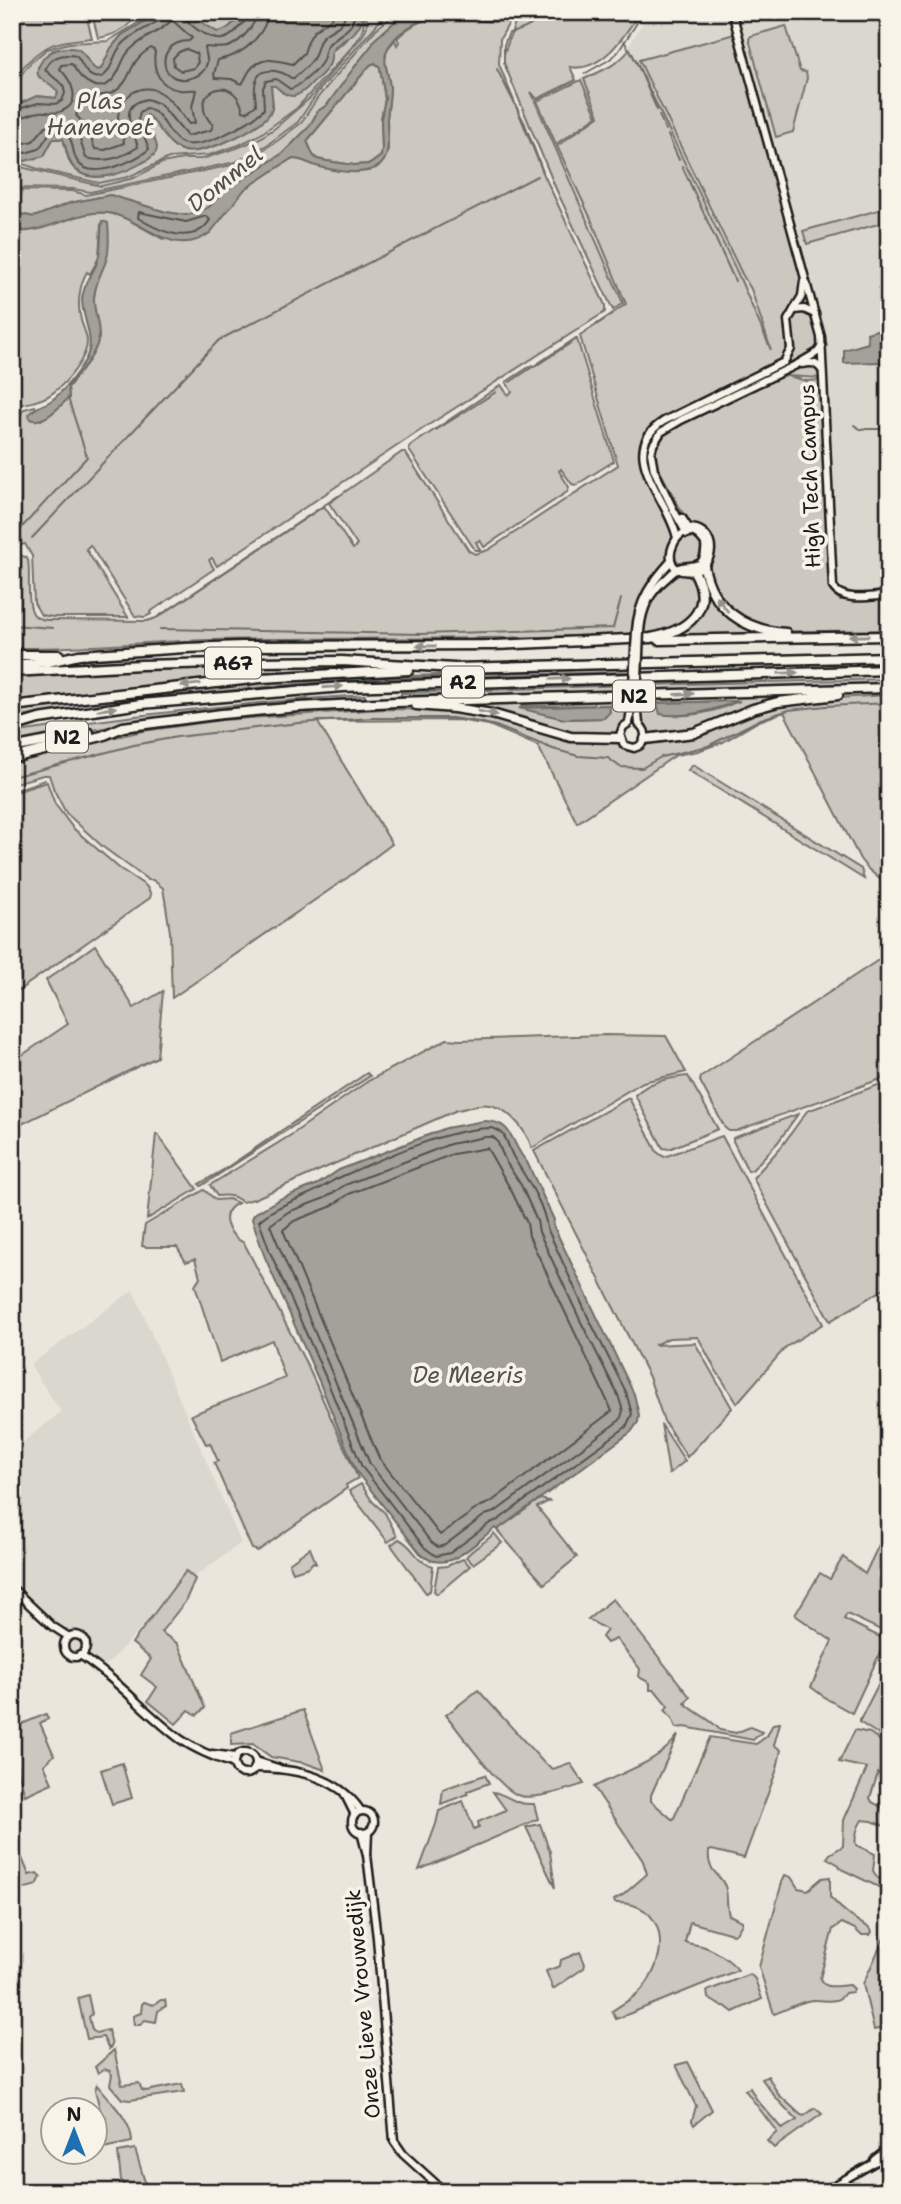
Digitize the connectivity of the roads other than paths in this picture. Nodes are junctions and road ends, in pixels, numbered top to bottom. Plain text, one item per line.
1 (732, 12) edge
2 (805, 277) junction
3 (794, 310) junction
4 (816, 314) junction
5 (822, 346) junction
6 (796, 365) junction
7 (823, 372) junction
8 (689, 531) junction
9 (677, 538) junction
10 (671, 561) junction
11 (703, 563) junction
12 (678, 569) junction
13 (694, 571) junction
14 (889, 595) edge
15 (638, 631) junction
16 (830, 636) junction
17 (889, 636) edge
18 (586, 641) junction
19 (79, 654) junction
20 (12, 655) edge
21 (889, 657) edge
22 (12, 665) edge
23 (454, 667) junction
24 (889, 670) edge
25 (12, 672) edge
26 (889, 688) edge
27 (873, 689) junction
28 (396, 702) junction
29 (635, 702) junction
30 (12, 706) edge
31 (629, 723) junction
32 (12, 724) edge
33 (639, 724) junction
34 (123, 727) junction
35 (620, 738) junction
36 (645, 739) junction
37 (12, 748) edge
38 (12, 758) edge
39 (12, 1588) edge
40 (67, 1640) junction
41 (83, 1653) junction
42 (235, 1761) junction
43 (256, 1765) junction
44 (358, 1813) junction
45 (364, 1832) junction
46 (889, 2151) edge
47 (445, 2192) edge
48 (823, 2192) edge

1 - 2 street, High Tech Campus
2 - 3 street, High Tech Campus
2 - 4 street, High Tech Campus
3 - 4 street
3 - 9 street, High Tech Campus
4 - 5 street, High Tech Campus
5 - 6 street, High Tech Campus
5 - 7 street, High Tech Campus
6 - 7 street
6 - 8 street, High Tech Campus
7 - 14 street, High Tech Campus
8 - 9 street
8 - 11 street
9 - 10 street
10 - 12 street
10 - 15 street
11 - 12 street
11 - 13 street
16 -> 11 highway
12 - 13 street
12 - 15 street
13 - 18 highway
15 - 29 street, bridge
17 -> 16 highway
16 - 18 highway
18 -> 19 highway
19 - 20 highway
19 - 22 highway
21 - 23 highway, A2
23 - 25 highway, A67
23 -> 30 highway, A2
32 -> 24 highway, A2
26 - 27 highway, N2
28 -> 27 highway, N2
27 - 36 highway, N2
28 - 34 highway, N2
28 -> 35 highway, N2
29 - 31 street
29 - 33 street
31 - 33 street
31 - 35 street
33 - 36 street
34 - 37 highway, N2
34 - 38 highway
35 - 36 street
39 - 40 street
40 - 41 street
40 - 41 street
41 - 42 street
42 - 43 street
42 - 43 street
43 - 44 street
44 - 45 street
44 - 45 street
45 - 47 street, Onze Lieve Vrouwedijk
46 - 48 street

